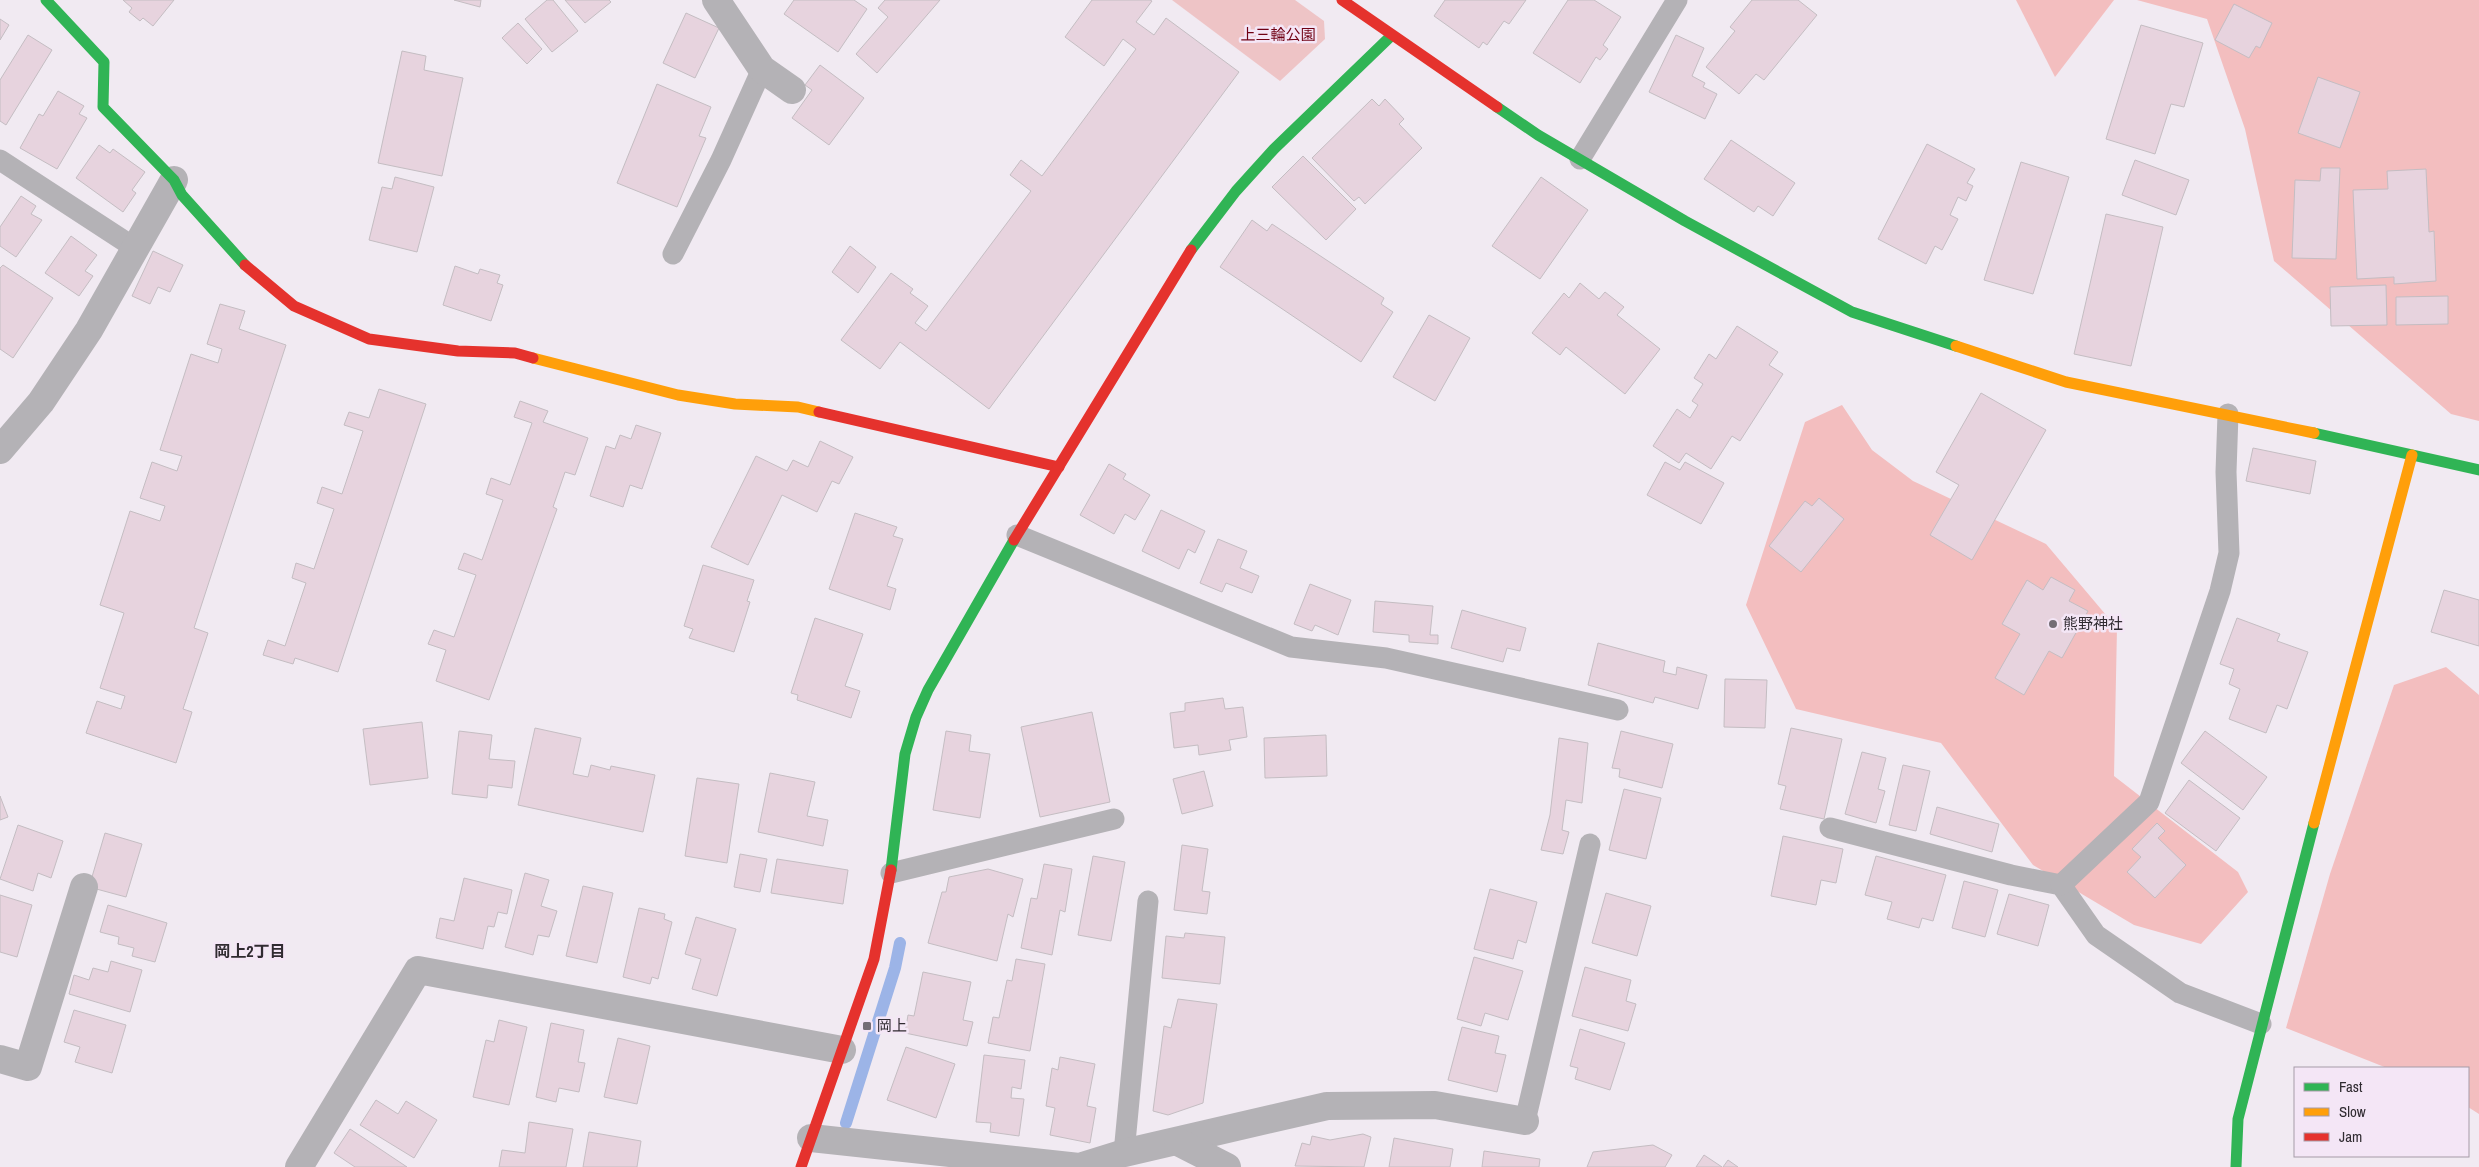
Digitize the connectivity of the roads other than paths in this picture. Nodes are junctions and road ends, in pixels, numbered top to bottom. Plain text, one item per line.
1 (46, 0) edge
2 (716, 0) edge
3 (1342, 0) edge
4 (1677, 0) edge
5 (1391, 36) junction
6 (762, 69) junction
7 (792, 90) dead end
8 (1580, 159) junction
9 (0, 160) edge
10 (174, 180) junction
11 (135, 248) junction
12 (673, 254) dead end
13 (2228, 414) junction
14 (0, 450) edge
15 (2412, 456) junction
16 (1060, 467) junction
17 (2479, 470) edge
18 (1017, 535) junction
19 (1618, 710) dead end
20 (1114, 818) dead end
21 (1830, 828) dead end
22 (1590, 844) dead end
23 (891, 873) junction
24 (2061, 884) junction
25 (84, 887) dead end
26 (1148, 900) dead end
27 (2261, 1024) junction
28 (842, 1050) junction
29 (0, 1059) edge
30 (1525, 1121) joint
31 (811, 1138) junction
32 (1178, 1142) junction
33 (1124, 1153) junction
34 (299, 1167) edge
35 (801, 1167) edge
36 (1226, 1167) edge
37 (2236, 1167) edge

1 - 10 street
2 - 6 street
3 - 5 street
4 - 8 lane
5 - 8 street
5 - 16 street
6 - 7 street
6 - 12 lane
8 - 13 street
9 - 11 lane
10 - 11 street
10 - 16 street
11 - 14 street
13 - 15 street
13 - 24 lane
15 - 17 street
15 - 27 street
16 - 18 street
18 - 19 lane
18 - 23 street
20 - 23 lane
21 - 24 lane
22 - 30 lane
23 - 28 street
24 - 27 lane
25 - 29 street
26 - 33 lane
27 - 37 street
28 - 31 street
28 - 34 street
30 - 32 street
31 - 33 street
31 - 35 street
32 - 33 street
32 - 36 street

